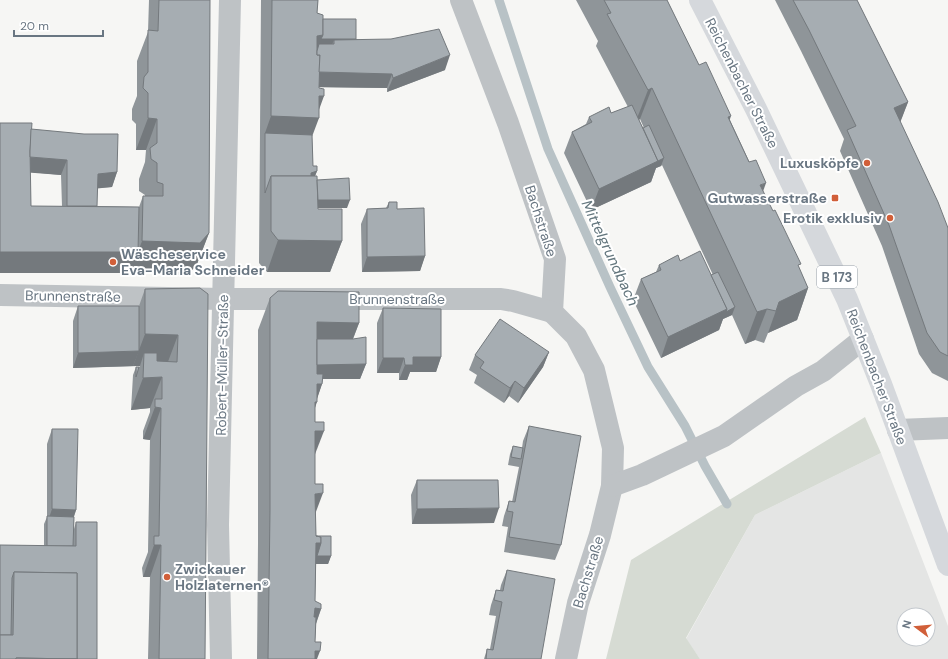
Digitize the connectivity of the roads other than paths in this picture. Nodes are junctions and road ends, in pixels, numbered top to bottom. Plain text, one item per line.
1 (230, 0) edge
2 (461, 0) edge
3 (700, 0) edge
4 (0, 295) edge
5 (224, 299) junction
6 (552, 312) junction
7 (863, 339) junction
8 (948, 428) edge
9 (898, 430) junction
10 (612, 486) junction
11 (948, 565) edge
12 (221, 659) edge
13 (566, 659) edge

1 - 5 street, Robert-Müller-Straße
2 - 6 street, Bachstraße
3 - 7 main road, Reichenbacher Straße / B 173
4 - 5 street, Brunnenstraße
5 - 6 street, Brunnenstraße
5 - 12 street, Robert-Müller-Straße
6 - 10 street, Bachstraße
7 - 9 main road, Reichenbacher Straße / B 173
7 - 10 street
8 - 9 street
9 - 11 main road, Reichenbacher Straße / B 173
10 - 13 street, Bachstraße

